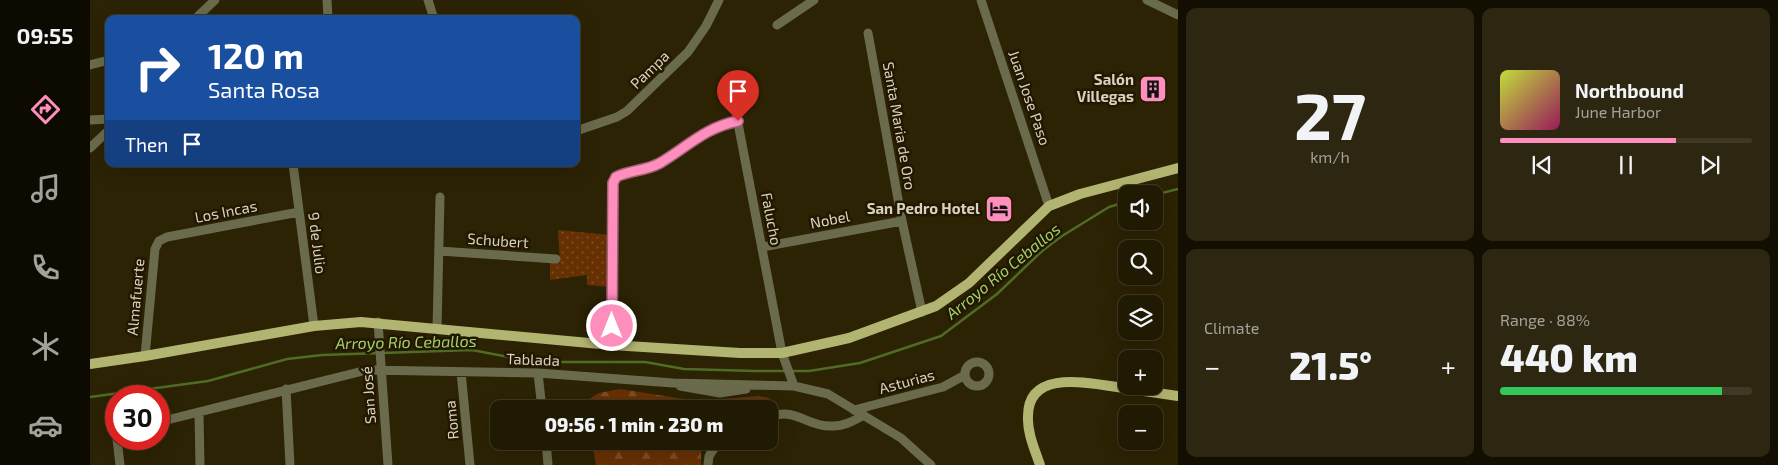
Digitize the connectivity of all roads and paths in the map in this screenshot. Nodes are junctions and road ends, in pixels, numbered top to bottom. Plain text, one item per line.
1 (215, 0) edge
2 (327, 0) edge
3 (428, 0) edge
4 (719, 0) edge
5 (814, 0) edge
6 (981, 0) edge
7 (1147, 0) edge
8 (199, 15) edge
9 (328, 15) edge
10 (433, 15) edge
11 (1178, 15) edge
12 (777, 25) dead end
13 (868, 34) dead end
14 (105, 61) edge
15 (90, 64) edge
16 (732, 92) dead end
17 (105, 119) edge
18 (90, 120) edge
19 (738, 121) junction
20 (580, 130) edge
21 (105, 134) edge
22 (90, 148) edge
23 (293, 167) edge
24 (1178, 168) edge
25 (440, 197) dead end
26 (1049, 206) junction
27 (300, 212) junction
28 (902, 221) junction
29 (159, 241) joint
30 (762, 247) junction
31 (439, 251) junction
32 (556, 258) dead end
33 (922, 312) junction
34 (378, 322) junction
35 (314, 326) junction
36 (437, 329) junction
37 (611, 344) junction
38 (782, 353) junction
39 (145, 356) junction
40 (90, 364) edge
41 (381, 366) junction
42 (461, 372) junction
43 (538, 374) junction
44 (965, 375) dead end
45 (792, 382) junction
46 (286, 389) junction
47 (1178, 396) edge
48 (541, 400) edge
49 (854, 410) junction
50 (199, 413) junction
51 (864, 415) junction
52 (778, 416) edge
53 (170, 420) edge
54 (118, 450) edge
55 (547, 450) edge
56 (712, 450) edge
57 (120, 465) edge
58 (200, 465) edge
59 (290, 465) edge
60 (388, 465) edge
61 (470, 465) edge
62 (548, 465) edge
63 (708, 465) edge
64 (931, 465) edge
65 (1040, 465) edge

1 - 8 street
2 - 9 street
3 - 10 street
4 - 20 street, Pampa
5 - 12 street
6 - 26 street, Juan Jose Paso
7 - 11 street
13 - 28 street, Santa Maria de Oro
14 - 15 street
16 - 19 street, Falucho
17 - 18 street
19 - 30 street, Falucho
19 - 37 street
21 - 22 street
23 - 27 street, 9 de Julio
24 - 26 main road
25 - 31 street
26 - 33 main road
27 - 29 street, Los Incas
27 - 35 street, 9 de Julio
28 - 30 street, Nobel
28 - 33 street, Santa Maria de Oro
29 - 39 street, Almafuerte
30 - 38 street, Falucho
31 - 32 street, Schubert
31 - 36 street
33 - 38 main road
34 - 35 main road
34 - 36 main road
34 - 41 street, San José
35 - 39 main road
36 - 37 main road
37 - 38 main road
38 - 45 street
39 - 40 main road
41 - 42 street, Tablada
41 - 46 street, Tablada
41 - 60 street, San José
42 - 43 street, Tablada
42 - 61 street, Roma
43 - 45 street, Tablada
43 - 48 street
44 - 49 street, Asturias
45 - 49 street, Tablada
46 - 50 street, Tablada
46 - 59 street
47 - 65 main road
49 - 51 street, Tablada
50 - 53 street, Tablada
50 - 58 street
51 - 52 street
51 - 64 street, Tablada
54 - 57 street
55 - 62 street
56 - 63 street

